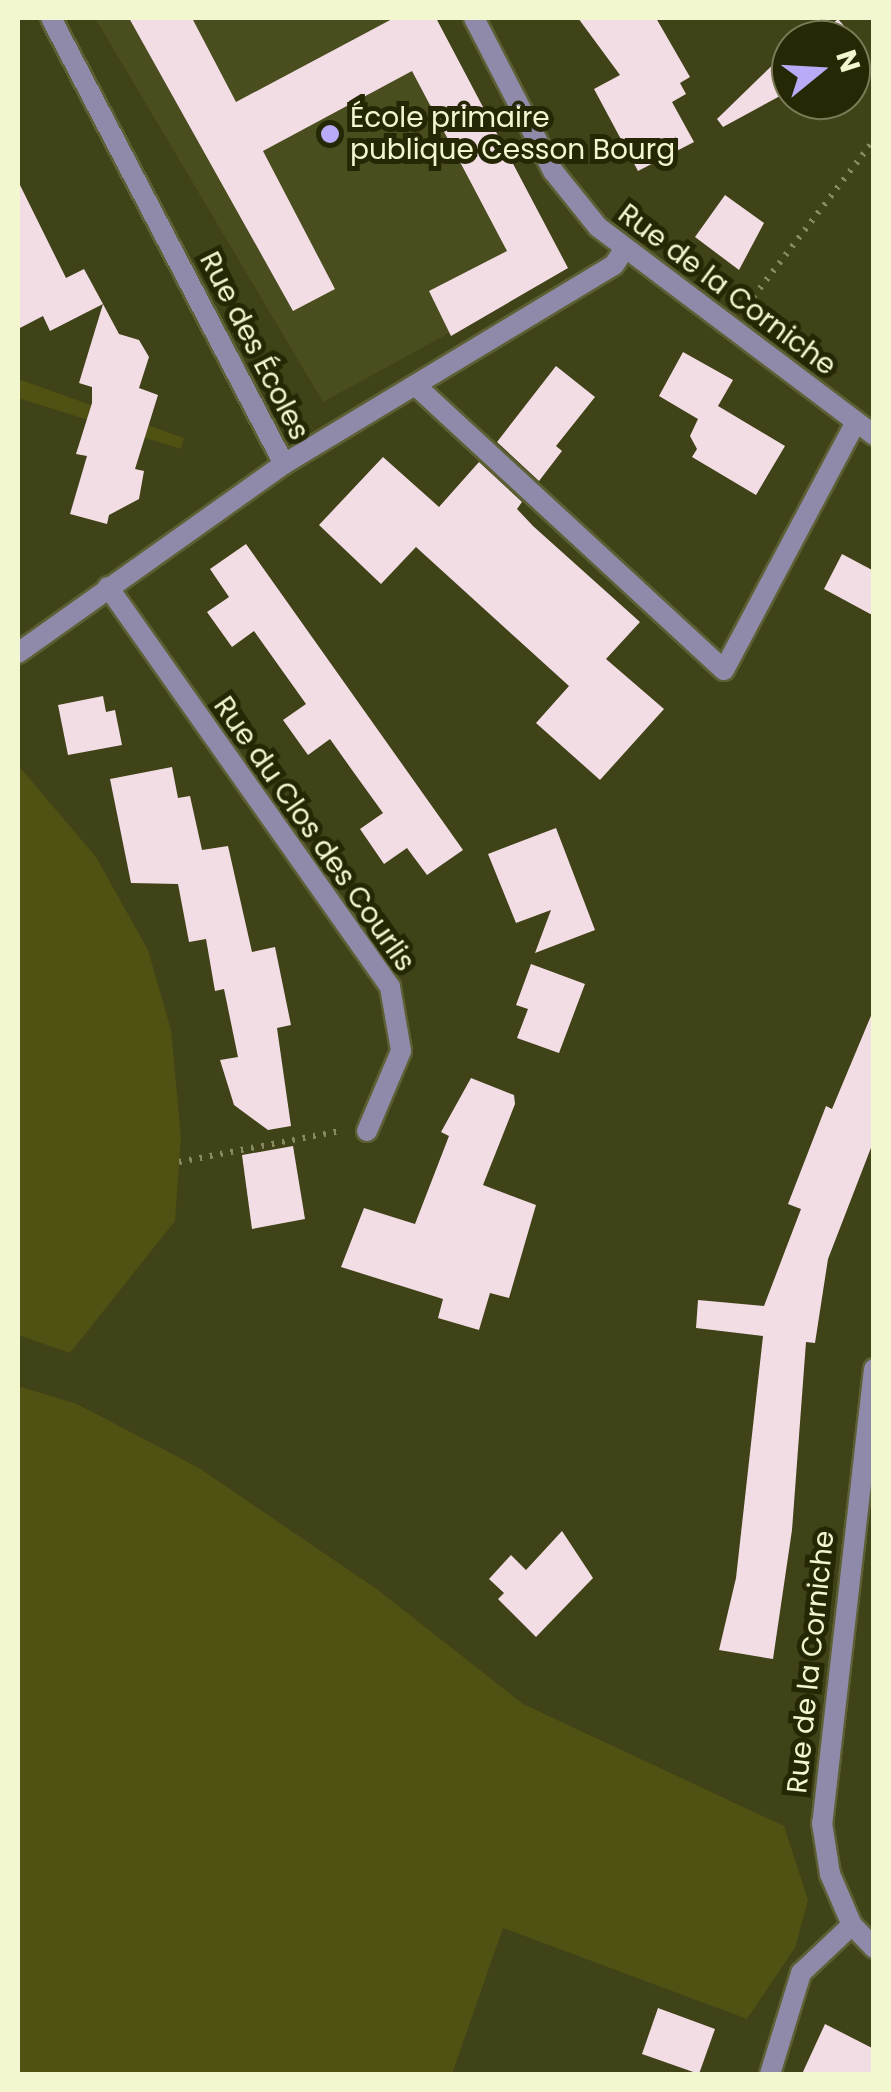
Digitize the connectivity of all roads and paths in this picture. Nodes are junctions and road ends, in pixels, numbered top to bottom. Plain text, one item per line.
1 (52, 18) edge
2 (474, 18) edge
3 (874, 140) edge
4 (625, 248) junction
5 (729, 328) junction
6 (415, 385) junction
7 (856, 422) junction
8 (874, 435) edge
9 (284, 464) junction
10 (108, 588) junction
11 (18, 653) edge
12 (367, 1131) joint
13 (180, 1162) dead end
14 (874, 1370) edge
15 (852, 1924) junction
16 (874, 1948) edge
17 (770, 2074) edge

1 - 9 street, Rue des Écoles
2 - 4 street, Rue de la Corniche
3 - 5 path
4 - 5 street, Rue de la Corniche
4 - 6 street
5 - 7 street, Rue de la Corniche
6 - 7 street
6 - 9 street
7 - 8 street, Rue de la Corniche
9 - 10 street, Rue des Écoles
10 - 11 street, Rue des Écoles
10 - 12 street, Rue du Clos des Courlis
12 - 13 path
14 - 15 street, Rue de la Corniche
15 - 16 street, Rue de la Corniche
15 - 17 street

